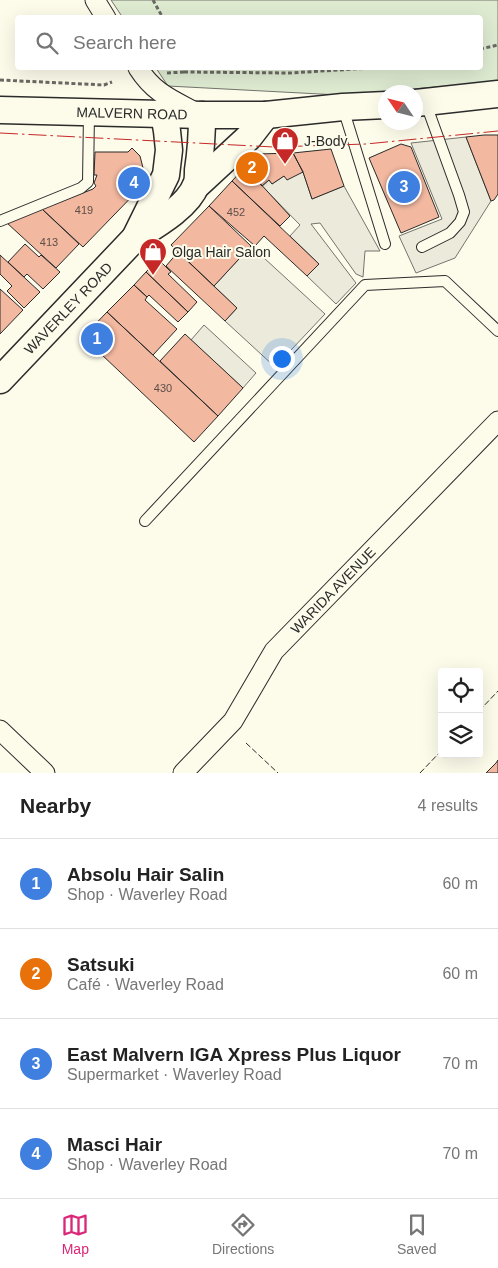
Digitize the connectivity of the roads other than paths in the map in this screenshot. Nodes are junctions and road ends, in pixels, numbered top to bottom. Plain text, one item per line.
1 (94, 0) edge
2 (104, 15) edge
3 (139, 70) edge
4 (161, 93) junction
5 (498, 94) edge
6 (423, 103) edge
7 (378, 105) edge
8 (343, 107) junction
9 (0, 110) edge
10 (423, 110) edge
11 (89, 112) junction
12 (266, 115) junction
13 (202, 116) junction
14 (196, 186) junction
15 (0, 221) edge
16 (135, 238) junction
17 (385, 244) dead end
18 (422, 248) dead end
19 (498, 331) edge
20 (0, 380) edge
21 (498, 421) edge
22 (145, 521) dead end
23 (0, 730) edge
24 (45, 773) edge
25 (183, 773) edge

1 - 2 street
3 - 4 street
4 - 11 main road, MALVERN ROAD
4 - 13 main road, MALVERN ROAD
4 - 16 main road, WAVERLEY ROAD
5 - 6 main road
7 - 8 main road
8 - 12 main road
8 - 17 lane
9 - 11 main road, MALVERN ROAD
10 - 18 lane
11 - 15 lane
12 - 13 main road, MALVERN ROAD
12 - 14 main road, WAVERLEY ROAD
13 - 14 main road
14 - 16 main road, WAVERLEY ROAD
16 - 20 main road, WAVERLEY ROAD
19 - 22 lane
21 - 25 street, WARIDA AVENUE
23 - 24 street

